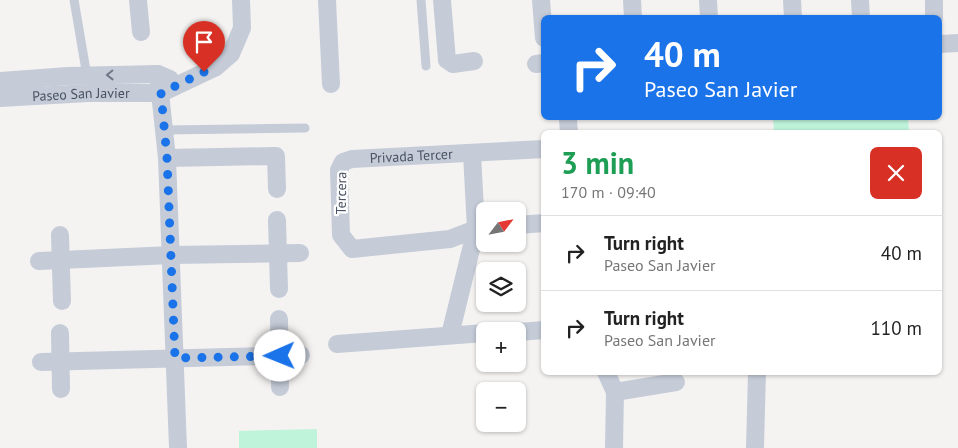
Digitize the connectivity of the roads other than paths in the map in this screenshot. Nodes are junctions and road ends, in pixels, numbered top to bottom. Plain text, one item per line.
1 (74, 0) edge
2 (138, 0) edge
3 (241, 0) edge
4 (327, 0) edge
5 (421, 0) edge
6 (442, 0) edge
7 (541, 0) edge
8 (632, 0) edge
9 (708, 0) edge
10 (792, 0) edge
11 (860, 0) edge
12 (934, 0) edge
13 (542, 15) edge
14 (633, 15) edge
15 (709, 15) edge
16 (793, 15) edge
17 (861, 15) edge
18 (934, 15) edge
19 (141, 32) dead end
20 (958, 43) edge
21 (942, 44) edge
22 (474, 61) dead end
23 (426, 66) dead end
24 (158, 74) junction
25 (87, 76) junction
26 (46, 77) junction
27 (0, 81) edge
28 (179, 83) junction
29 (331, 84) dead end
30 (161, 93) junction
31 (48, 95) junction
32 (0, 98) edge
33 (305, 128) dead end
34 (164, 130) junction
35 (541, 148) edge
36 (472, 154) junction
37 (167, 158) junction
38 (352, 159) joint
39 (277, 189) dead end
40 (477, 202) edge
41 (277, 220) dead end
42 (541, 223) edge
43 (526, 224) edge
44 (476, 230) edge
45 (60, 235) dead end
46 (476, 243) edge
47 (279, 253) junction
48 (300, 253) dead end
49 (171, 255) junction
50 (61, 259) junction
51 (39, 261) dead end
52 (279, 289) dead end
53 (62, 301) dead end
54 (279, 319) dead end
55 (541, 330) edge
56 (526, 331) edge
57 (60, 333) dead end
58 (476, 334) edge
59 (450, 335) junction
60 (337, 344) dead end
61 (301, 355) dead end
62 (280, 356) junction
63 (175, 358) junction
64 (61, 360) junction
65 (41, 362) dead end
66 (607, 375) edge
67 (757, 375) edge
68 (676, 382) dead end
69 (280, 387) dead end
70 (62, 389) dead end
71 (615, 392) junction
72 (178, 448) edge
73 (614, 448) edge
74 (756, 448) edge

1 - 25 lane
2 - 19 street
3 - 28 street, Paseo San Javier
4 - 29 street
5 - 23 lane
6 - 22 street
7 - 13 street
8 - 14 street
9 - 15 street
10 - 16 street
11 - 17 street
12 - 18 street
20 - 21 street
24 -> 25 street, Paseo San Javier
24 - 28 street, Paseo San Javier
24 - 30 street
25 - 26 street, Paseo San Javier
26 - 27 street, Paseo San Javier
26 - 31 street
28 - 30 street, Paseo San Javier
30 - 31 street, Paseo San Javier
30 - 34 street
31 - 32 street, Paseo San Javier
33 - 34 lane
34 - 37 street
35 - 36 street, Privada Tercer
36 - 38 street, Privada Tercer
36 - 40 street
37 - 39 street
37 - 49 street
38 - 44 street, Tercera
41 - 47 street
42 - 43 street
45 - 50 street
46 - 59 street
47 - 48 street
47 - 49 street
47 - 52 street
49 - 50 street
49 - 63 street
50 - 51 street
50 - 53 street
54 - 62 street
55 - 56 street
57 - 64 street
58 - 59 street
59 - 60 street
61 - 62 street
62 - 63 street
62 - 69 street
63 - 64 street
63 - 72 street
64 - 65 street
64 - 70 street
66 - 71 street
67 - 74 street
68 - 71 street
71 - 73 street

